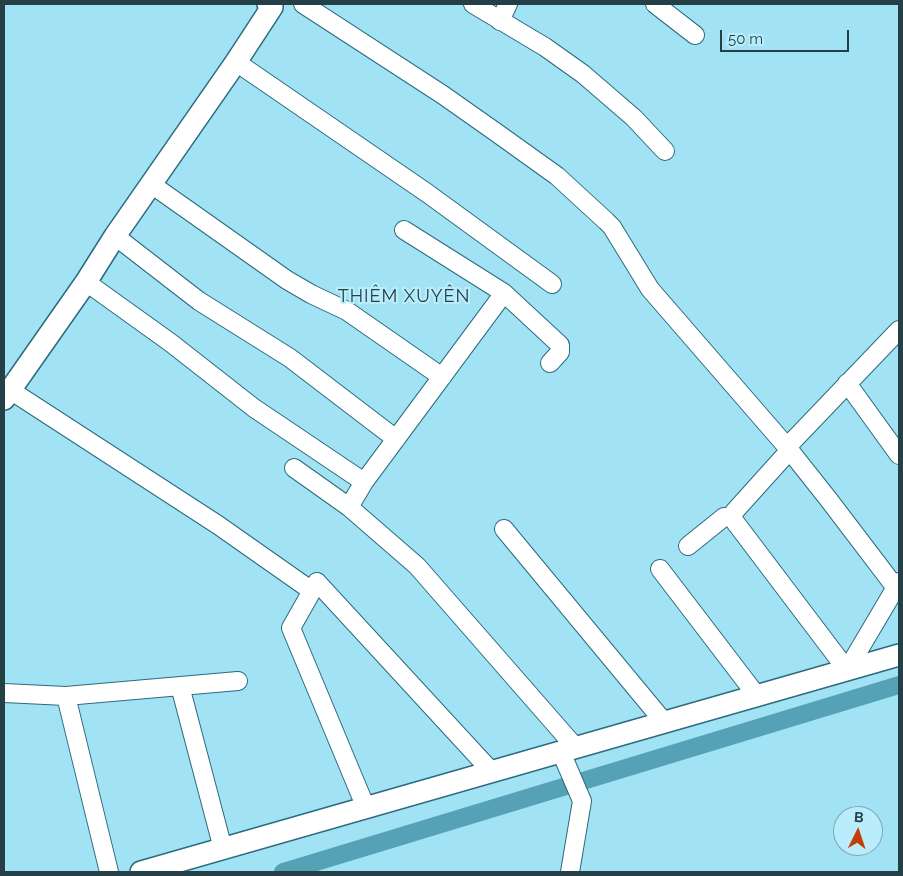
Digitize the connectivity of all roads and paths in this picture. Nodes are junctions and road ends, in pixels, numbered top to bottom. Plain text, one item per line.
1 (303, 4) edge
2 (473, 4) edge
3 (508, 4) edge
4 (655, 4) edge
5 (272, 5) edge
6 (500, 21) junction
7 (695, 36) dead end
8 (236, 62) junction
9 (665, 151) dead end
10 (151, 184) junction
11 (404, 230) dead end
12 (115, 236) junction
13 (86, 282) junction
14 (552, 284) dead end
15 (504, 293) junction
16 (899, 330) edge
17 (550, 363) dead end
18 (442, 377) junction
19 (847, 383) junction
20 (7, 394) edge
21 (396, 439) junction
22 (788, 449) junction
23 (899, 454) edge
24 (294, 468) dead end
25 (364, 482) junction
26 (349, 506) junction
27 (734, 512) dead end
28 (504, 529) dead end
29 (688, 546) dead end
30 (660, 569) dead end
31 (898, 587) edge
32 (312, 591) junction
33 (899, 655) edge
34 (847, 670) junction
35 (238, 681) dead end
36 (180, 686) junction
37 (4, 693) edge
38 (66, 696) junction
39 (758, 696) junction
40 (664, 722) junction
41 (566, 751) junction
42 (492, 772) junction
43 (366, 808) junction
44 (223, 849) junction
45 (109, 872) edge
46 (141, 872) edge
47 (570, 872) edge

1 - 22 street
2 - 6 street
3 - 6 street
4 - 7 street
5 - 8 street
6 - 9 street
8 - 10 street
8 - 14 street
10 - 12 street
10 - 18 street
11 - 15 street
12 - 13 street
12 - 21 street
13 - 20 street
13 - 25 street
15 - 17 street
15 - 18 street
16 - 19 street
18 - 21 street
19 - 22 street
19 - 23 street
20 - 32 street
21 - 25 street
22 - 27 street
22 - 31 street
24 - 26 street
25 - 26 street
26 - 41 street
28 - 40 street
29 - 34 street
30 - 39 street
31 - 34 street
32 - 42 street
32 - 43 street
33 - 34 street
34 - 39 street
35 - 36 street
36 - 38 street
36 - 44 street
37 - 38 street
38 - 45 street
39 - 40 street
40 - 41 street
41 - 42 street
41 - 47 street
42 - 43 street
43 - 44 street
44 - 46 street

